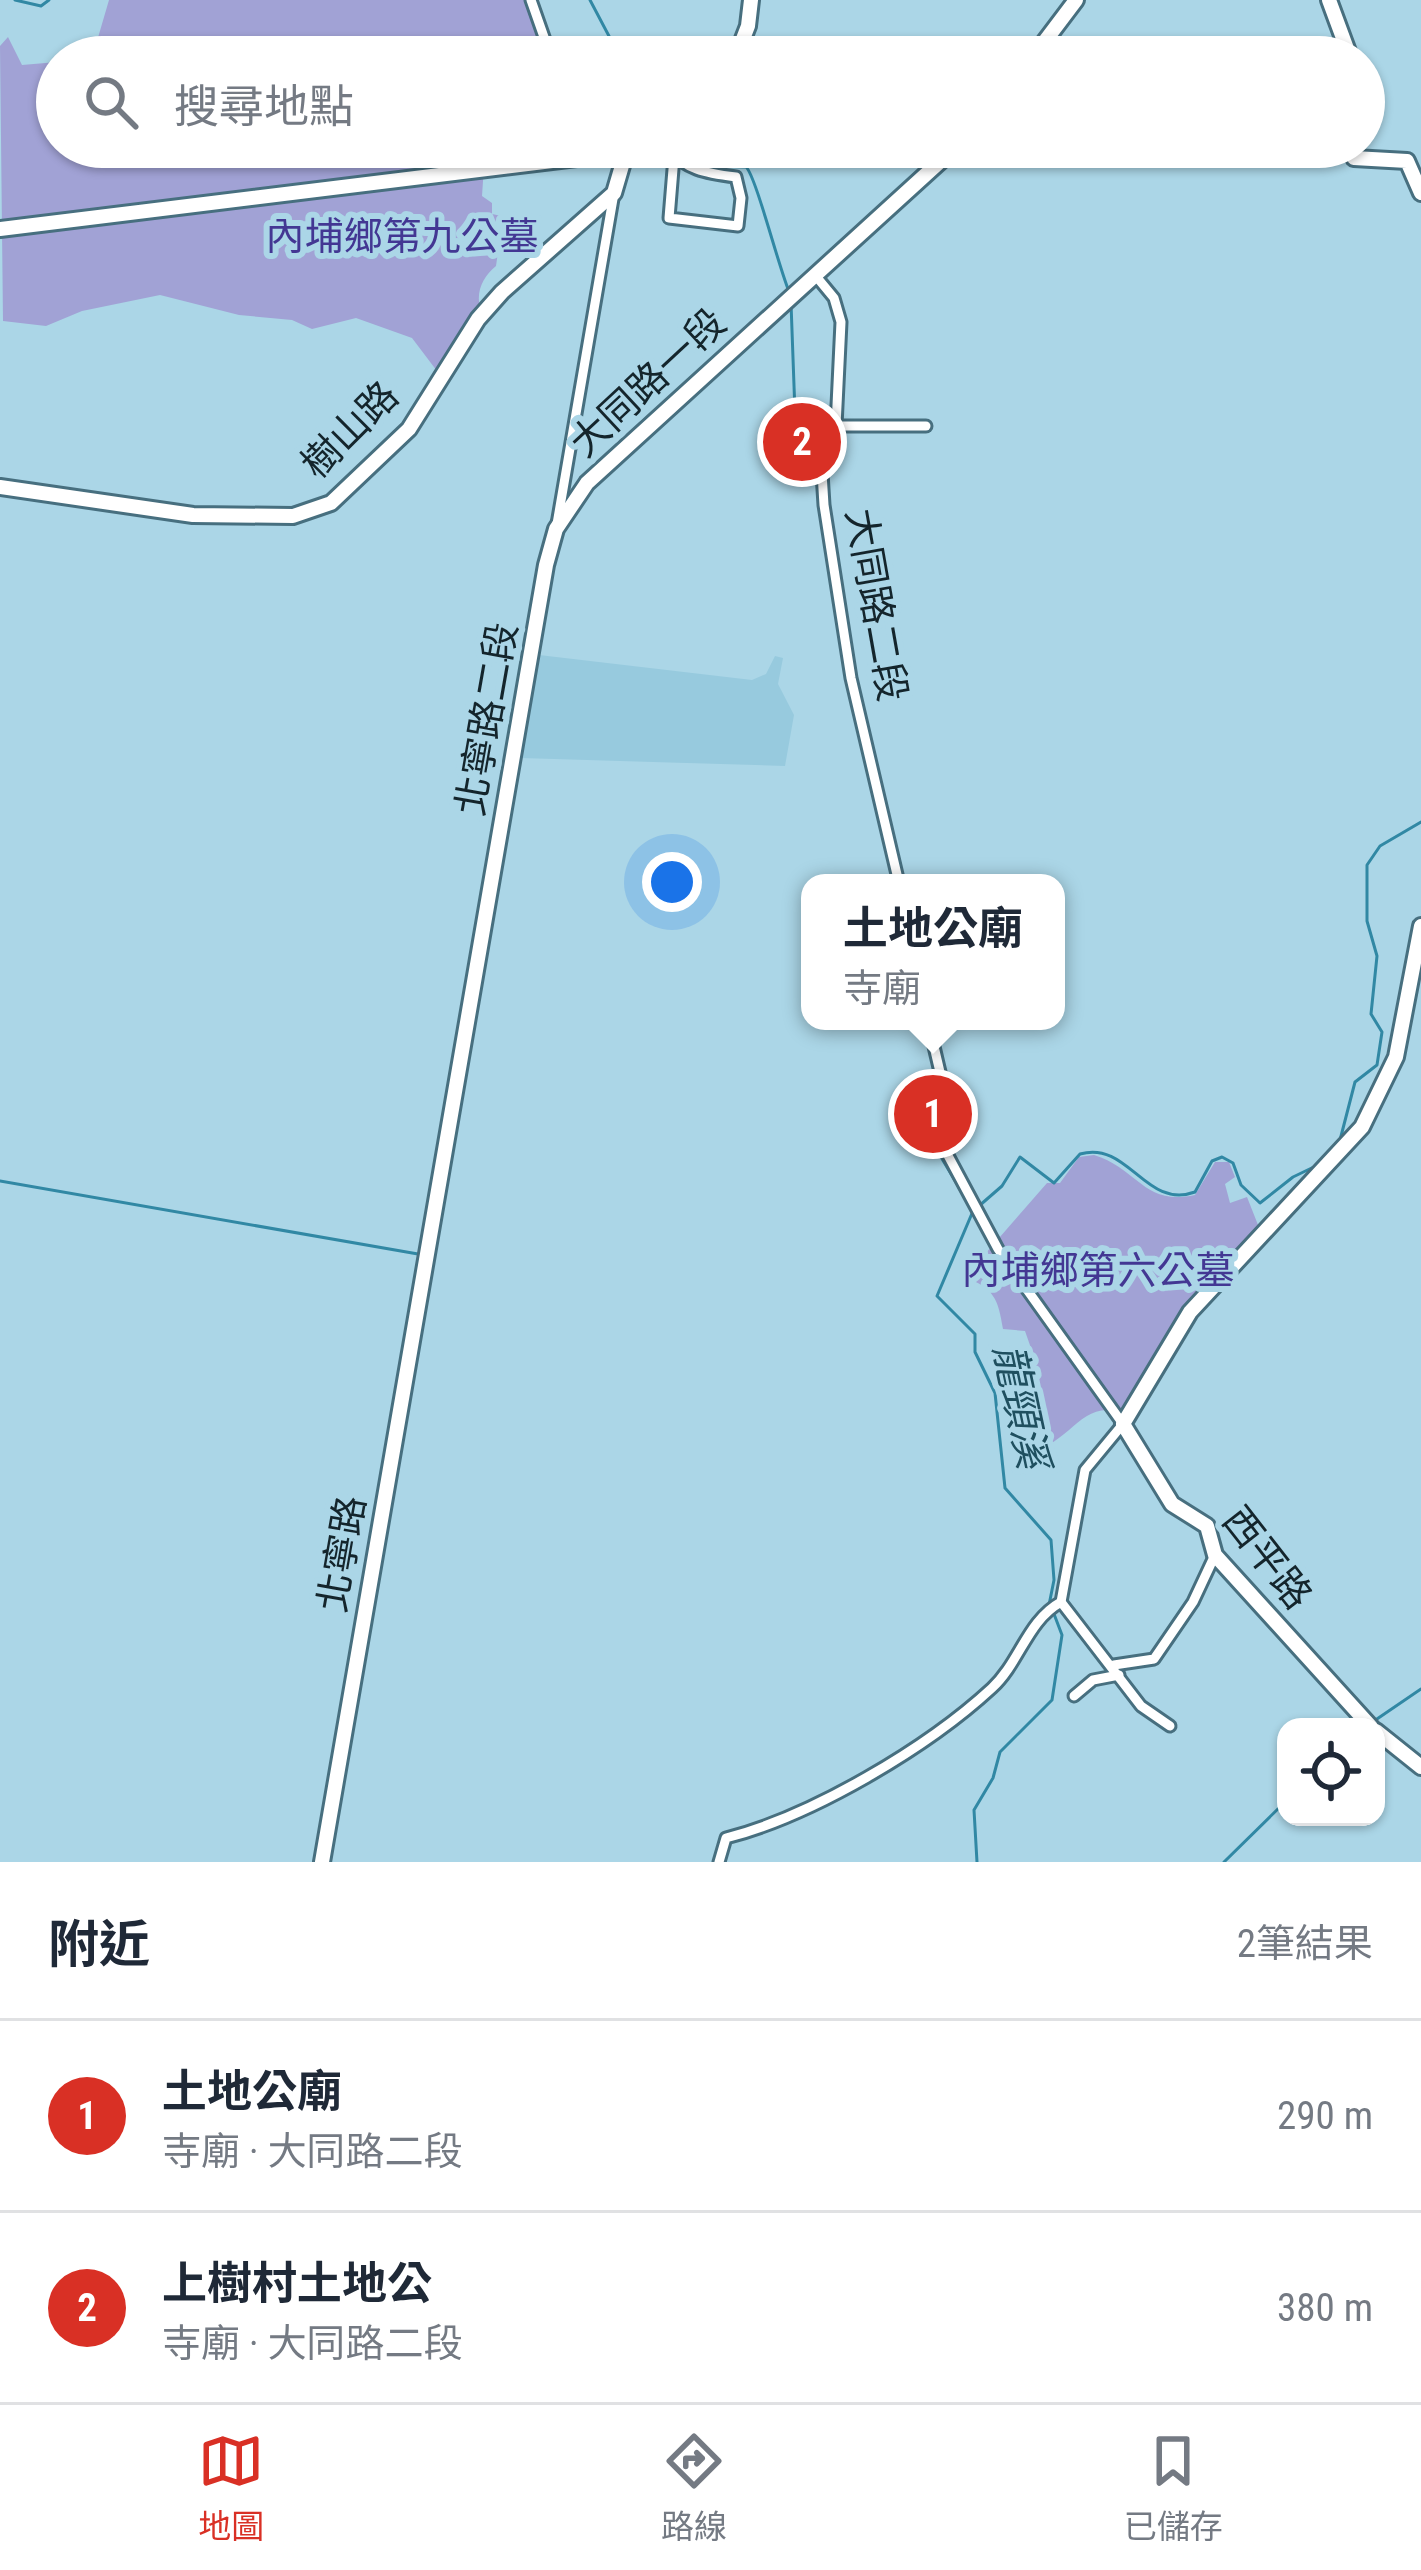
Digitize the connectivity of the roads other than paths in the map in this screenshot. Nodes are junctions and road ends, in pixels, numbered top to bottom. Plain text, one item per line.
1 (531, 0) edge
2 (751, 0) edge
3 (1076, 0) edge
4 (1329, 0) edge
5 (544, 36) edge
6 (744, 36) edge
7 (1049, 36) edge
8 (1342, 36) edge
9 (1385, 160) edge
10 (442, 168) edge
11 (623, 168) edge
12 (673, 168) edge
13 (685, 168) edge
14 (933, 168) edge
15 (614, 193) junction
16 (1421, 193) edge
17 (0, 229) edge
18 (814, 275) junction
19 (836, 426) junction
20 (926, 426) dead end
21 (0, 488) edge
22 (556, 529) junction
23 (897, 874) edge
24 (1421, 926) edge
25 (930, 1030) edge
26 (426, 1257) joint
27 (1123, 1424) junction
28 (1215, 1555) junction
29 (1054, 1607) junction
30 (1117, 1670) junction
31 (1074, 1696) dead end
32 (1363, 1718) edge
33 (1170, 1726) dead end
34 (1385, 1738) edge
35 (1421, 1767) edge
36 (322, 1862) edge
37 (719, 1862) edge

1 - 5 street
2 - 6 street
3 - 7 street
4 - 8 street
9 - 16 street
10 - 17 street
11 - 15 street
12 - 13 street
14 - 18 street
15 - 21 street, 樹山路
15 - 22 street, 北寧路二段
18 - 19 street, 大同路二段
18 - 22 street, 大同路一段
19 - 20 street
19 - 23 street, 大同路二段
22 - 26 street, 北寧路二段
24 - 27 street
25 - 27 street
26 - 36 street, 北寧路
27 - 28 street, 西平路
27 - 29 street
28 - 30 street
28 - 32 street, 西平路
29 - 30 street
29 - 37 street
30 - 31 street
30 - 33 street
34 - 35 street, 西平路

